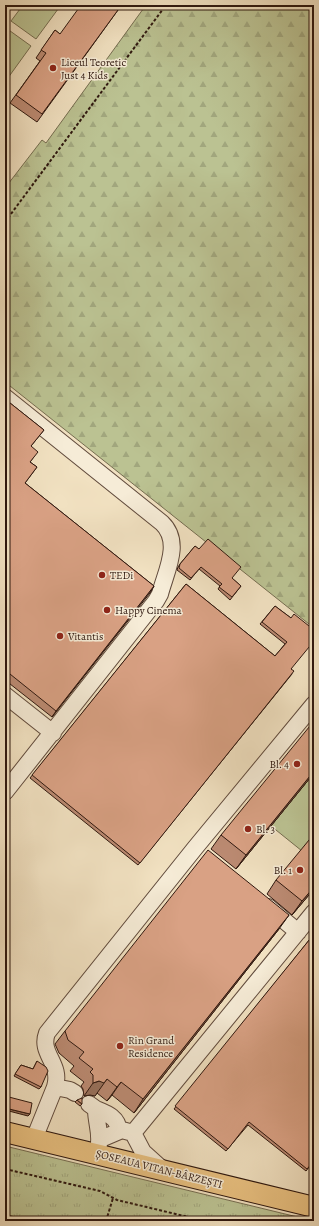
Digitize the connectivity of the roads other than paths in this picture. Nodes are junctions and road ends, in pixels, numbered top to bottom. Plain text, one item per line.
1 (5, 397) edge
2 (5, 695) edge
3 (314, 704) edge
4 (53, 733) junction
5 (5, 792) edge
6 (256, 897) edge
7 (314, 912) edge
8 (298, 932) junction
9 (55, 1088) junction
10 (75, 1093) dead end
11 (5, 1132) edge
12 (126, 1132) junction
13 (34, 1139) junction
14 (99, 1147) junction
15 (163, 1170) junction
16 (314, 1207) edge

1 - 4 lane
2 - 4 lane
3 - 9 lane
4 - 5 lane
6 - 8 lane
7 - 8 lane
8 - 12 lane
9 - 10 lane
9 - 13 lane
11 - 13 main road, ȘOSEAUA VITAN-BÂRZEȘTI
12 - 14 lane
12 - 14 lane
12 - 15 lane
13 - 14 main road, ȘOSEAUA VITAN-BÂRZEȘTI
14 - 15 main road, ȘOSEAUA VITAN-BÂRZEȘTI
15 - 16 main road, ȘOSEAUA VITAN-BÂRZEȘTI

